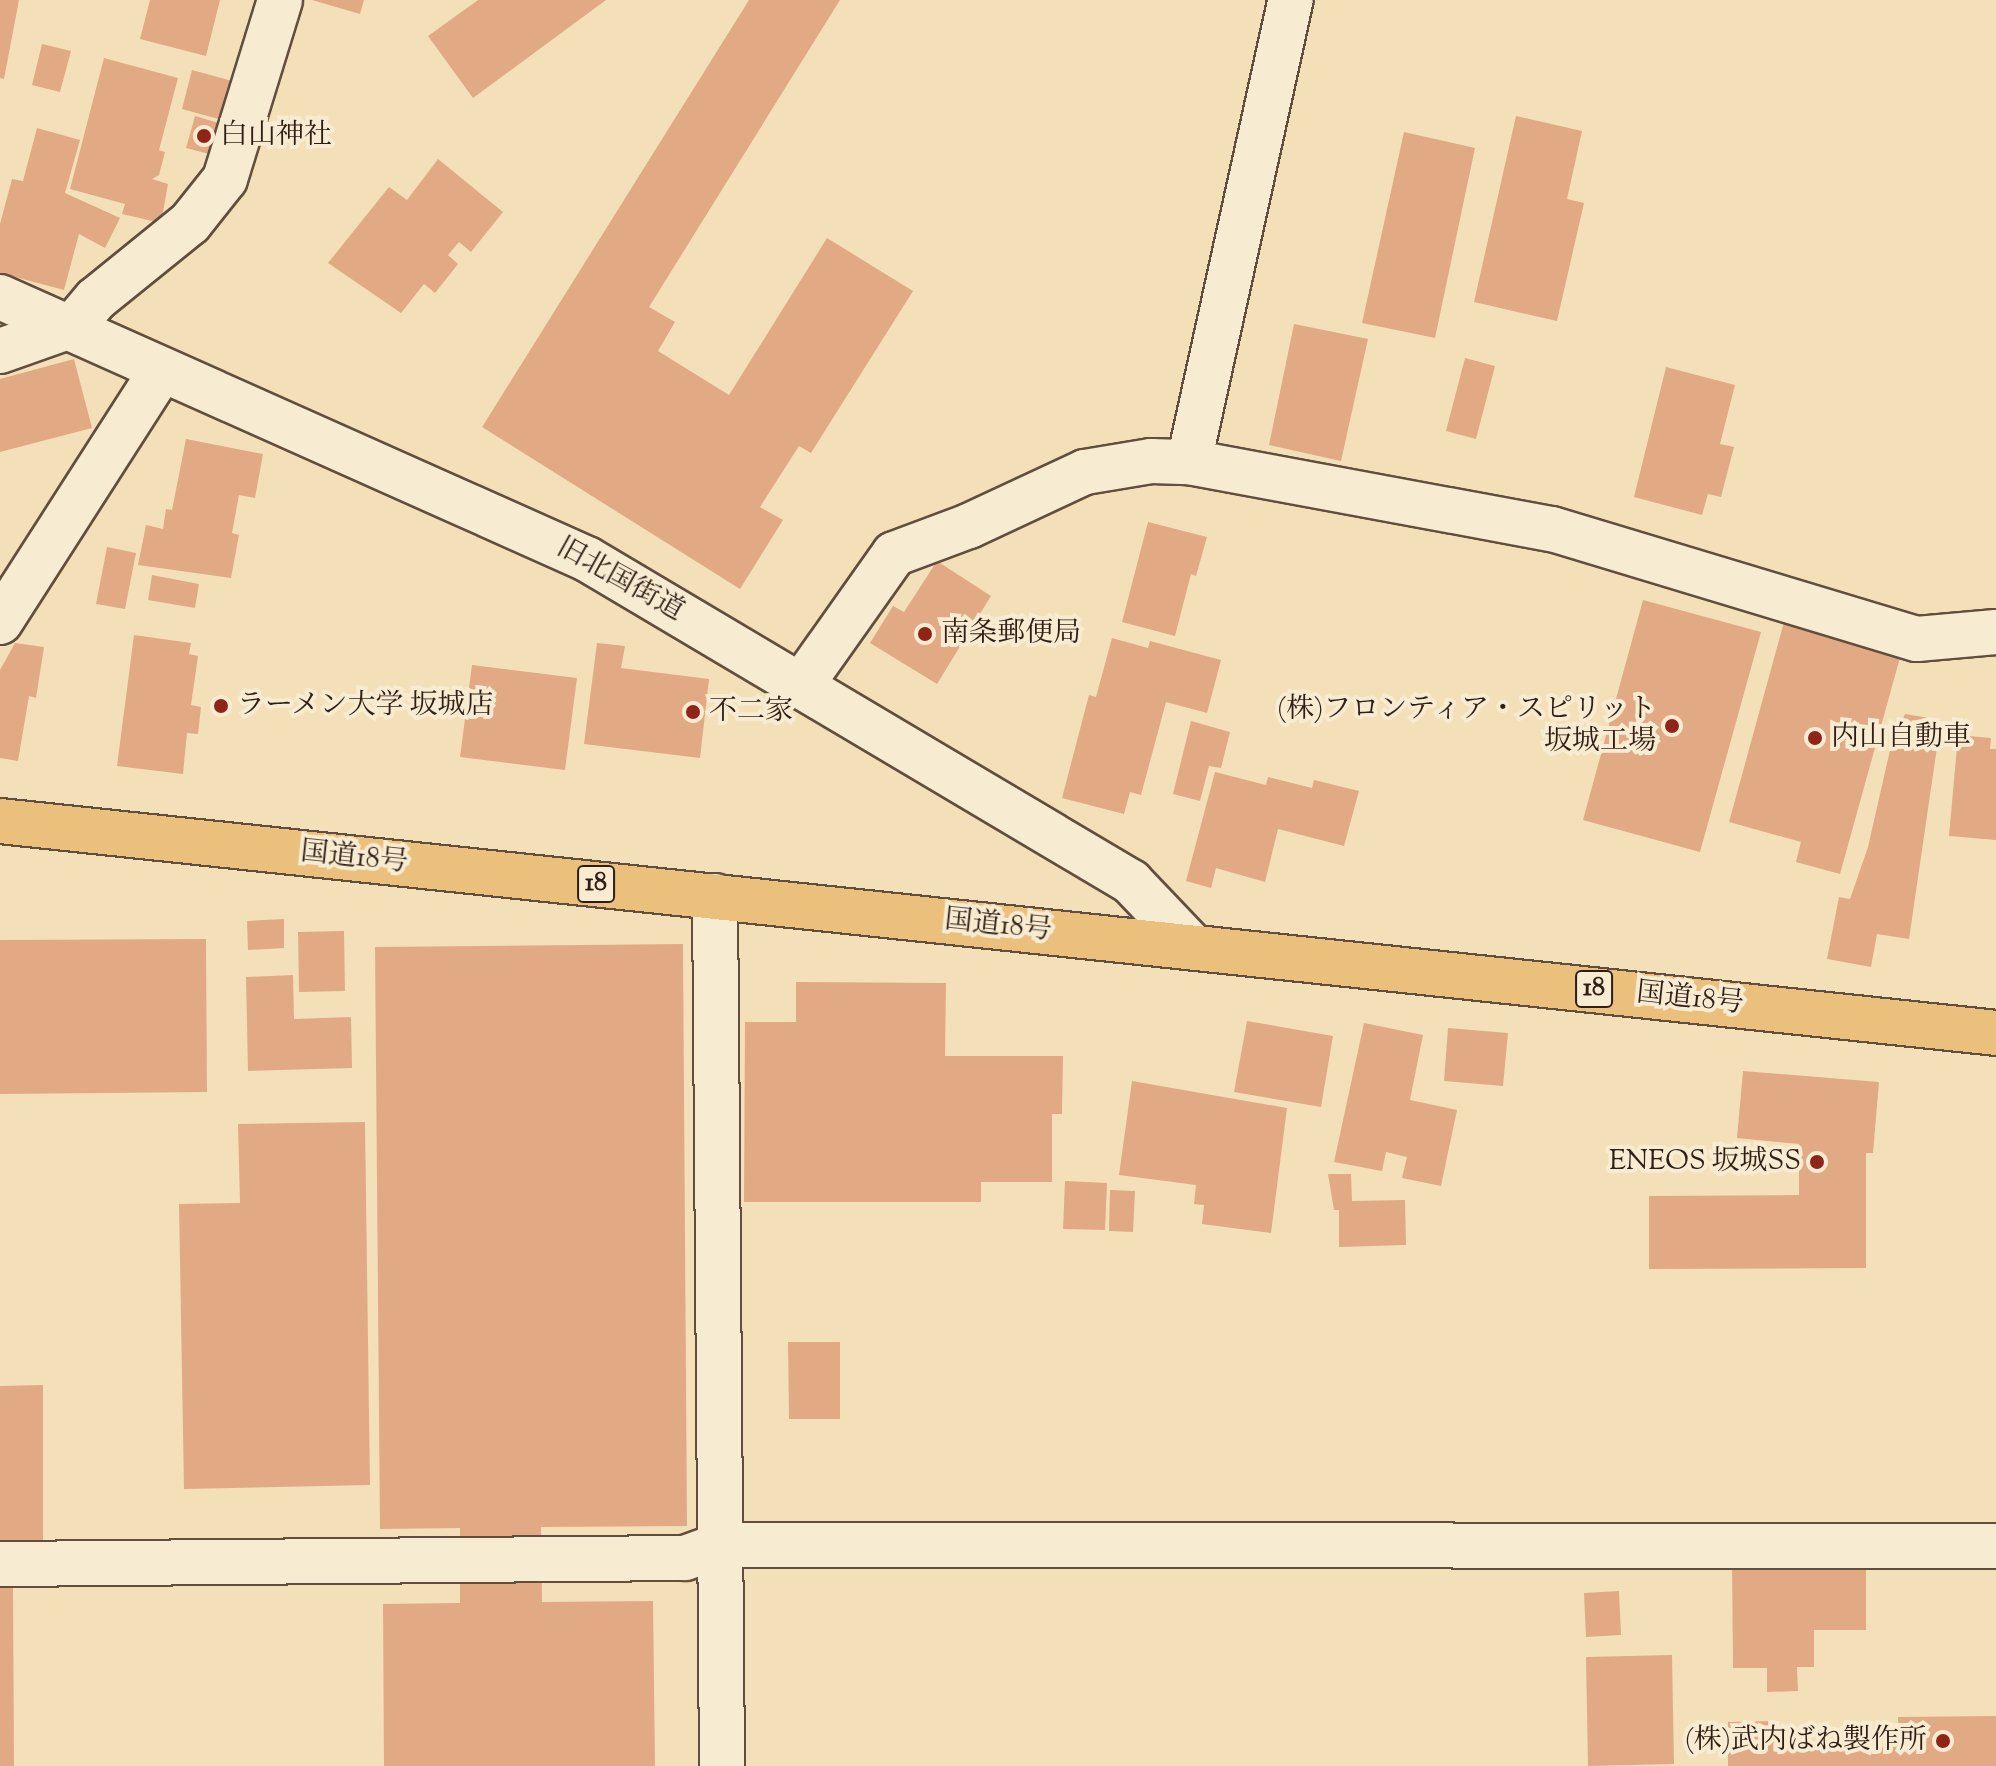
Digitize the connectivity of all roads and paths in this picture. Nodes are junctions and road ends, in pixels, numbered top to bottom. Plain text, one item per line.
1 (280, 0) edge
2 (1291, 0) edge
3 (0, 297) edge
4 (74, 325) junction
5 (0, 351) edge
6 (161, 371) junction
7 (1189, 462) junction
8 (0, 622) edge
9 (1996, 632) edge
10 (802, 684) junction
11 (0, 821) edge
12 (715, 896) junction
13 (1192, 946) junction
14 (1996, 1033) edge
15 (720, 1545) junction
16 (1996, 1546) edge
17 (0, 1564) edge
18 (722, 1766) edge

1 - 4 street
2 - 7 street
3 - 4 street, 旧北国街道
4 - 5 street
4 - 6 street, 旧北国街道
6 - 8 street
6 - 10 street, 旧北国街道
7 - 9 street
7 - 10 street
10 - 13 street, 旧北国街道
11 - 12 highway, 国道18号 / 18
12 - 13 highway, 国道18号 / 18
12 - 15 street
13 - 14 highway, 国道18号 / 18
15 - 16 street
15 - 17 street
15 - 18 street

